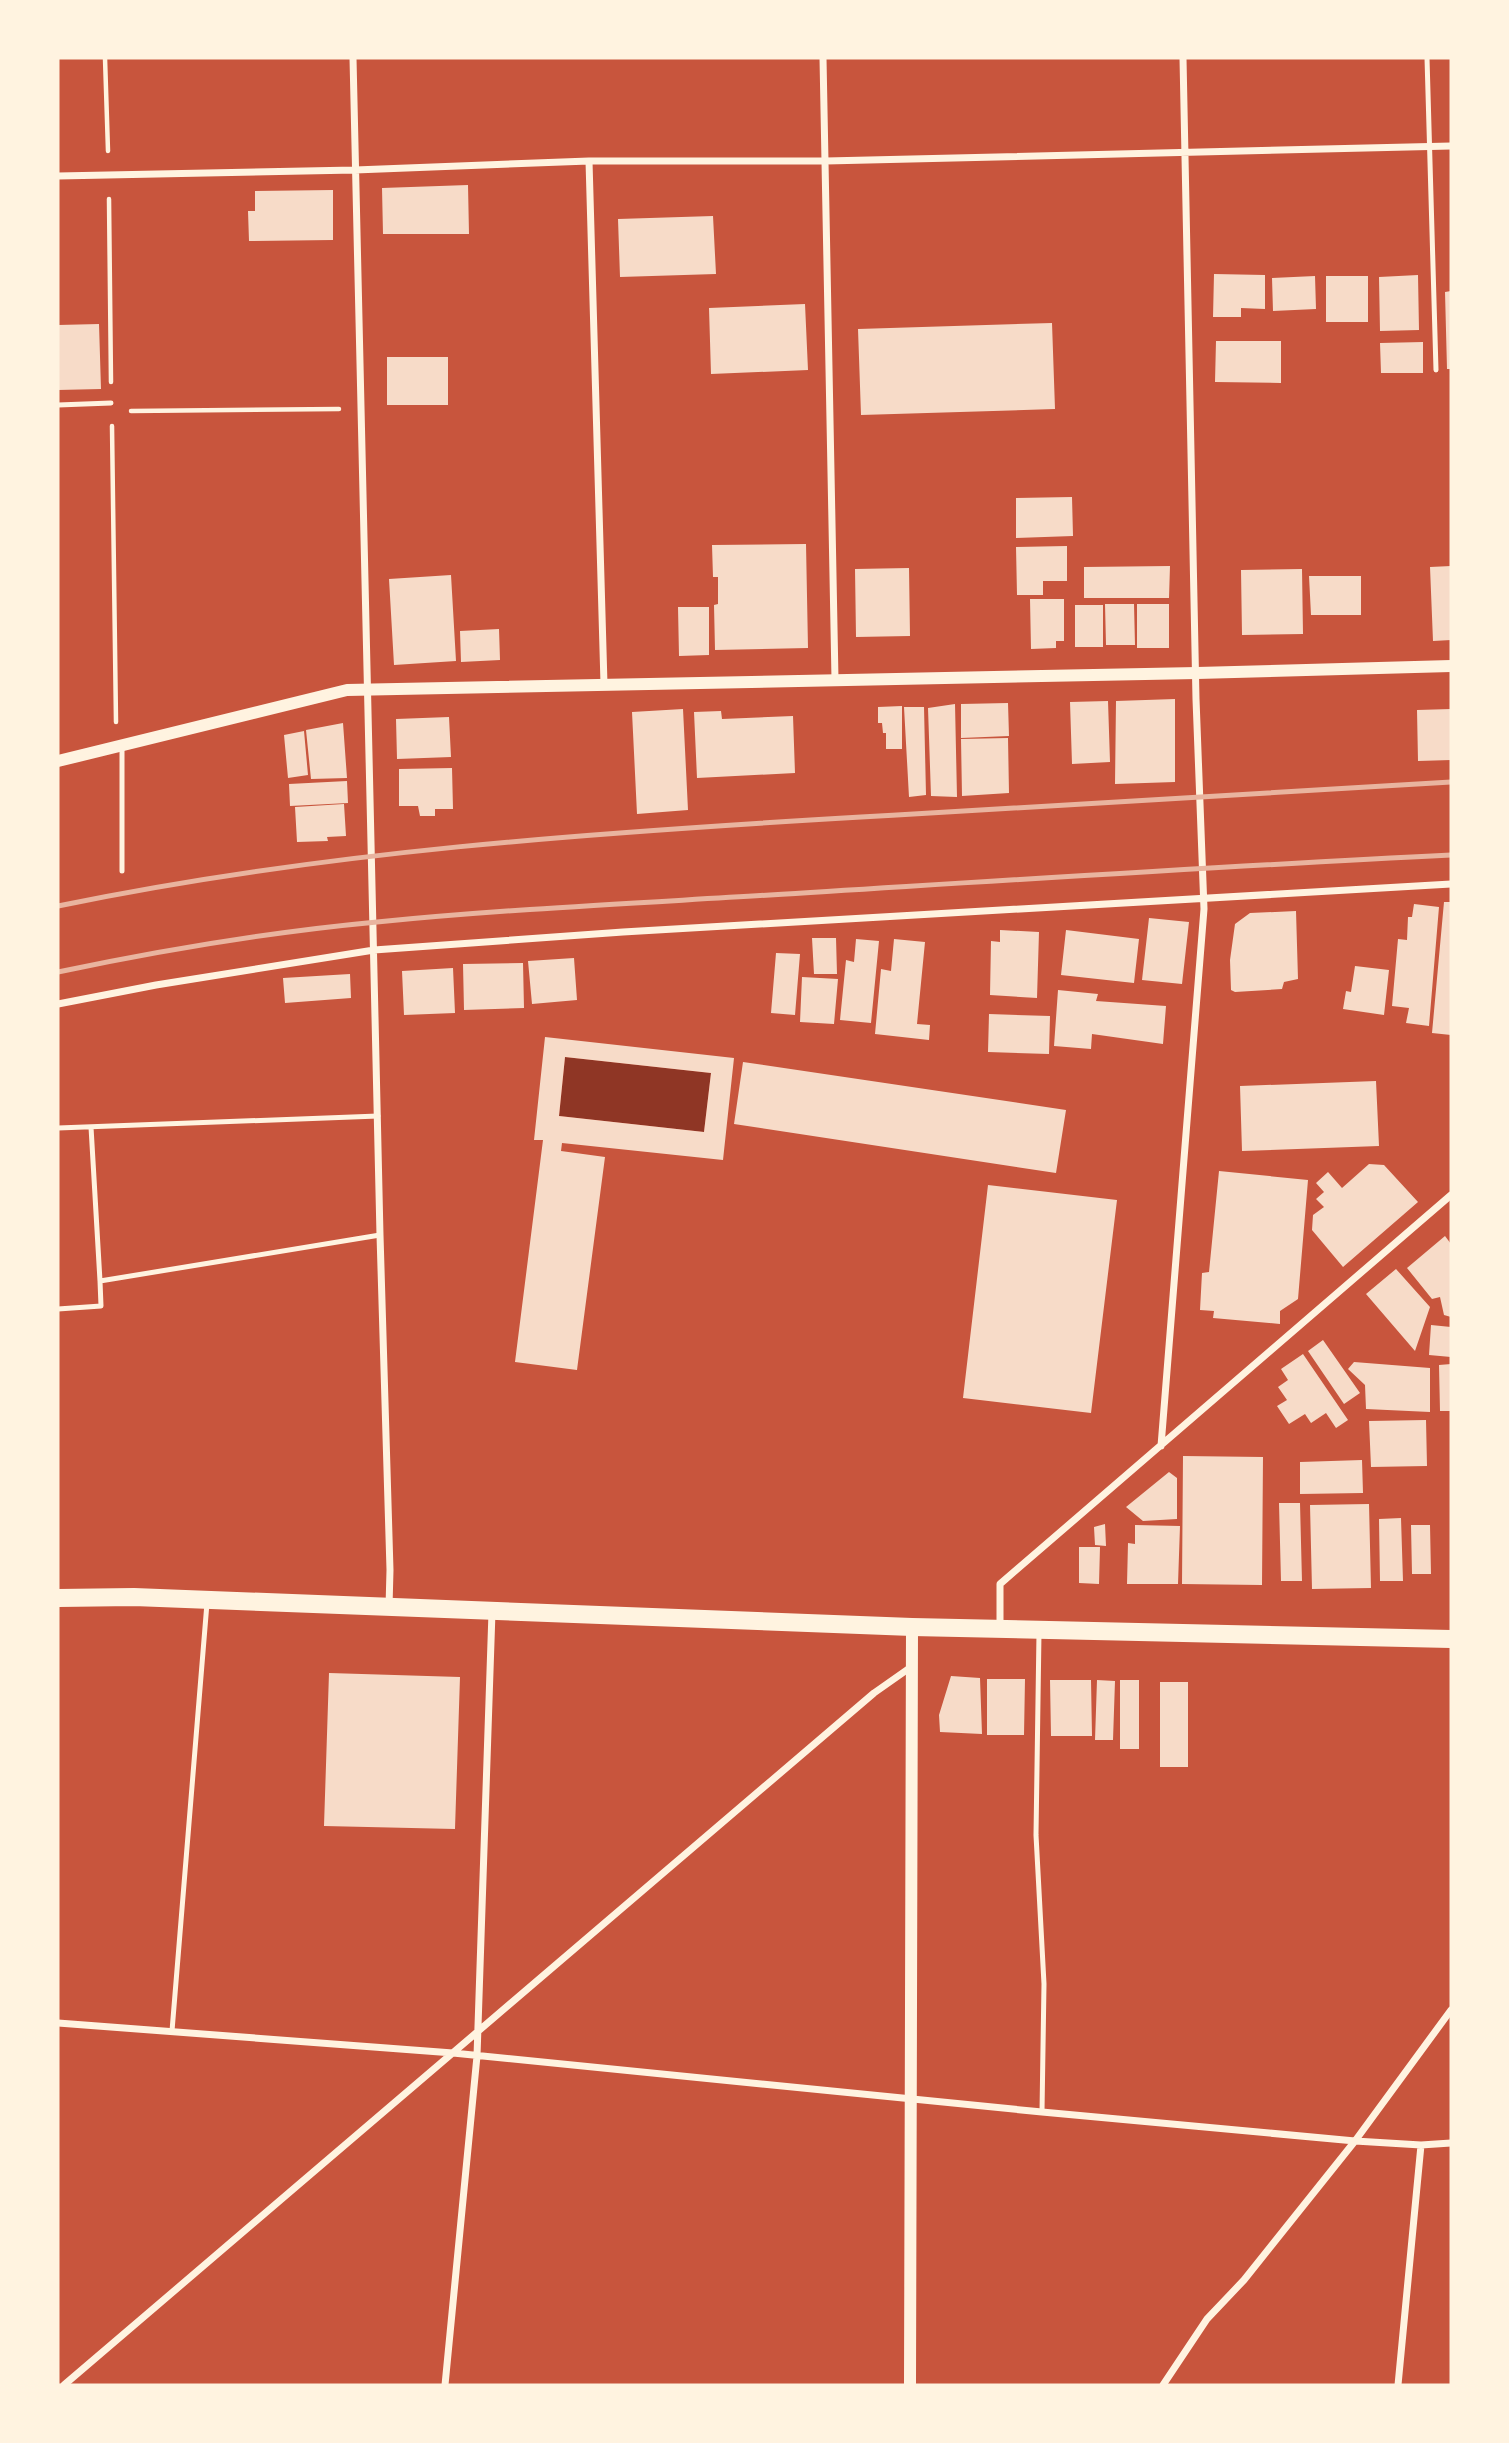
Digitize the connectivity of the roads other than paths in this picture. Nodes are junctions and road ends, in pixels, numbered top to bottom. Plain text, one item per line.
1 (353, 58) edge
2 (823, 58) edge
3 (1183, 58) edge
4 (1427, 58) edge
5 (1428, 146) junction
6 (1451, 146) edge
7 (1185, 154) junction
8 (589, 161) junction
9 (826, 161) junction
10 (355, 170) junction
11 (58, 176) edge
12 (1436, 370) dead end
13 (111, 403) dead end
14 (58, 405) edge
15 (1451, 666) edge
16 (1197, 673) junction
17 (835, 679) junction
18 (604, 684) junction
19 (368, 690) junction
20 (122, 745) junction
21 (58, 761) edge
22 (122, 872) dead end
23 (1451, 884) edge
24 (1204, 900) junction
25 (374, 950) junction
26 (58, 1004) edge
27 (378, 1116) junction
28 (91, 1127) junction
29 (58, 1128) edge
30 (1451, 1195) edge
31 (380, 1235) junction
32 (100, 1281) junction
33 (58, 1309) edge
34 (1161, 1446) junction
35 (58, 1598) edge
36 (207, 1600) junction
37 (389, 1607) junction
38 (492, 1612) junction
39 (912, 1627) junction
40 (1000, 1629) junction
41 (1039, 1630) junction
42 (1451, 1639) edge
43 (911, 1667) junction
44 (1451, 2010) edge
45 (58, 2023) edge
46 (172, 2031) junction
47 (477, 2031) junction
48 (453, 2053) junction
49 (477, 2056) junction
50 (909, 2099) junction
51 (1042, 2112) junction
52 (1355, 2141) junction
53 (1451, 2143) edge
54 (1421, 2145) junction
55 (64, 2385) edge
56 (445, 2385) edge
57 (910, 2385) edge
58 (1163, 2385) edge
59 (1398, 2385) edge

1 - 10 street
2 - 9 street
3 - 7 street
4 - 5 lane
5 - 6 street
5 - 7 street
5 - 12 lane
7 - 9 street
7 - 16 street
8 - 9 street
8 - 10 street
8 - 18 street
9 - 17 street
10 - 11 street
10 - 19 street
13 - 14 lane
15 - 16 street
16 - 17 street
16 - 24 street
17 - 18 street
18 - 19 street
19 - 20 street
19 - 25 street
20 - 21 street
20 - 22 lane
23 - 24 street
24 - 25 street
24 - 34 street
25 - 26 street
25 - 27 street
27 - 28 lane
27 - 31 street
28 - 29 lane
28 - 32 lane
30 - 34 street
31 - 32 lane
31 - 37 street
32 - 33 lane
34 - 40 street
35 - 36 main road
36 - 37 main road
36 - 46 lane
37 - 38 main road
38 - 39 main road
38 - 47 street
39 - 40 main road
39 - 43 street
40 - 41 main road
41 - 42 main road
41 - 51 lane
43 - 47 street
43 - 50 street
44 - 52 street
45 - 46 street
46 - 48 street
47 - 48 street
47 - 49 street
48 - 49 street
48 - 55 street
49 - 50 street
49 - 56 street
50 - 51 street
50 - 57 street
51 - 52 street
52 - 54 street
52 - 58 street
53 - 54 street
54 - 59 street

